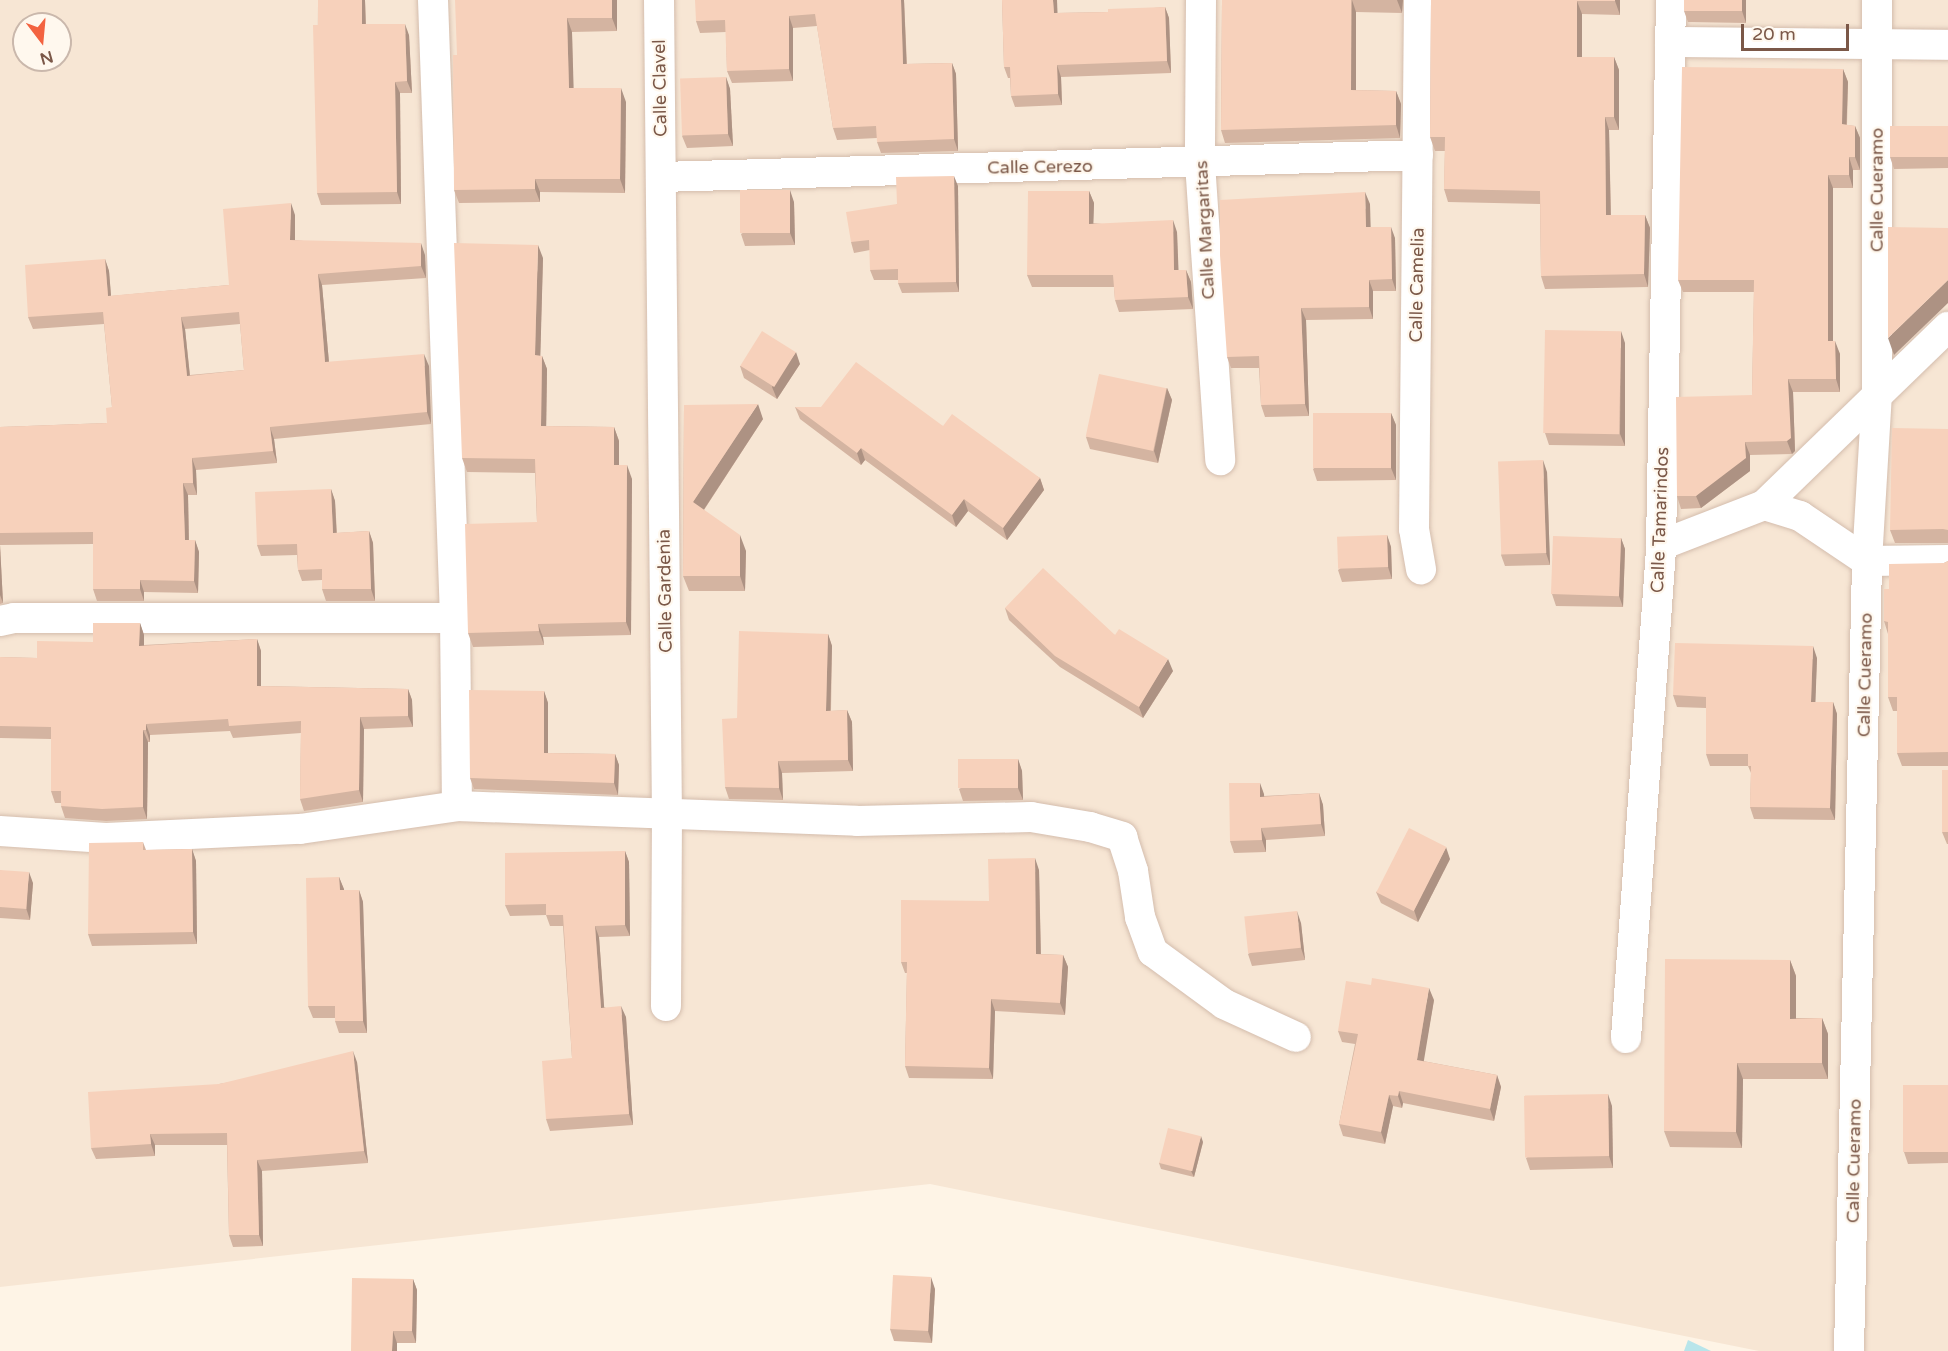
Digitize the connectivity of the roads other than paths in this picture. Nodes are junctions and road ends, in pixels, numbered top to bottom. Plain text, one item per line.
1 (433, 0) edge
2 (659, 0) edge
3 (1201, 0) edge
4 (1419, 0) edge
5 (1671, 0) edge
6 (1877, 0) edge
7 (1670, 42) junction
8 (1877, 44) junction
9 (1948, 45) edge
10 (1418, 155) junction
11 (1200, 163) junction
12 (661, 177) junction
13 (1948, 327) edge
14 (1877, 394) junction
15 (1220, 460) dead end
16 (1764, 505) junction
17 (1661, 545) junction
18 (1948, 560) edge
19 (1867, 561) junction
20 (1421, 569) dead end
21 (455, 618) junction
22 (0, 621) edge
23 (457, 806) junction
24 (667, 812) junction
25 (0, 831) edge
26 (666, 1006) dead end
27 (1296, 1037) dead end
28 (1626, 1038) dead end
29 (1849, 1351) edge

1 - 21 street
2 - 12 street, Calle Clavel
3 - 11 street, Calle Margaritas
4 - 10 street, Calle Camelia
5 - 7 street, Calle Tamarindos
6 - 8 street, Calle Cueramo
7 - 8 street
7 - 17 street, Calle Tamarindos
8 - 9 street
8 - 14 street, Calle Cueramo
10 - 11 street, Calle Cerezo
10 - 20 street, Calle Camelia
11 - 12 street, Calle Cerezo
11 - 15 street, Calle Margaritas
12 - 24 street, Calle Gardenia
13 - 14 street
14 - 16 street
14 - 19 street, Calle Cueramo
16 - 17 street
16 - 19 street
17 - 28 street, Calle Tamarindos
18 - 19 street
19 - 29 street, Calle Cueramo
21 - 22 street
21 - 23 street
23 - 24 street
23 - 25 street
24 - 26 street, Calle Gardenia
24 - 27 street

